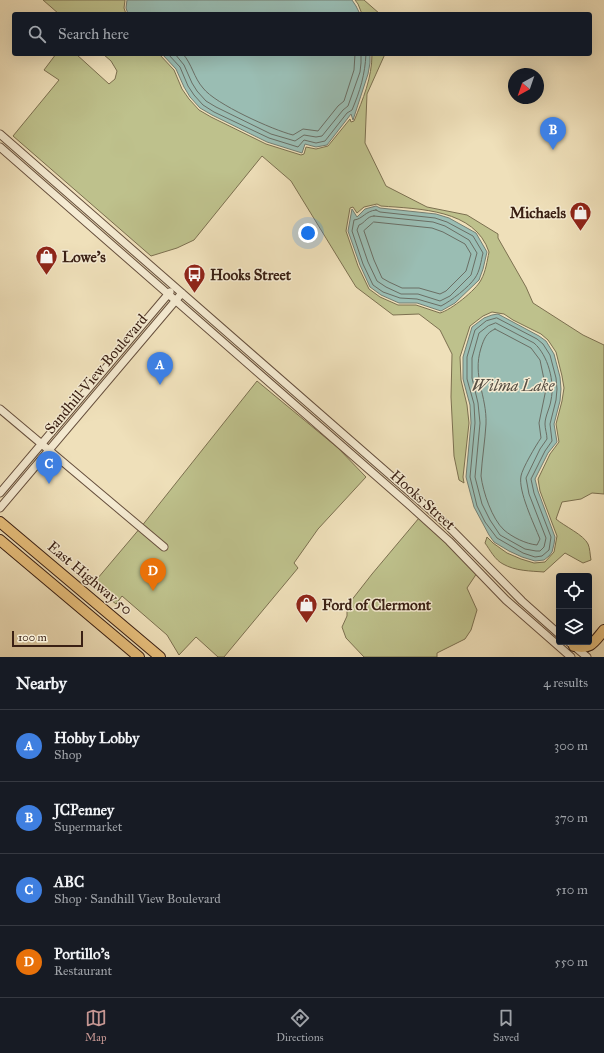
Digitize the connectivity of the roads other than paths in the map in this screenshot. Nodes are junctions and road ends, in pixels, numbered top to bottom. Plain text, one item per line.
1 (0, 134) edge
2 (0, 147) edge
3 (47, 175) junction
4 (41, 182) junction
5 (174, 287) junction
6 (182, 293) junction
7 (168, 295) junction
8 (175, 301) junction
9 (100, 375) junction
10 (108, 381) junction
11 (308, 403) junction
12 (0, 409) edge
13 (301, 410) junction
14 (42, 444) junction
15 (49, 450) junction
16 (0, 493) edge
17 (0, 508) edge
18 (0, 522) edge
19 (0, 540) edge
20 (164, 547) dead end
21 (78, 606) junction
22 (106, 611) junction
23 (102, 626) junction
24 (129, 630) junction
25 (604, 630) edge
26 (556, 631) edge
27 (592, 643) edge
28 (572, 645) edge
29 (572, 645) edge
30 (574, 645) edge
31 (590, 645) edge
32 (139, 657) edge
33 (160, 657) edge
34 (571, 657) edge
35 (579, 657) edge
36 (587, 657) edge

1 - 3 street, Hooks Street
2 - 4 street, Hooks Street
3 - 4 street
3 - 5 street, Hooks Street
4 - 7 street, Hooks Street
5 - 6 street, Hooks Street
5 - 7 street, Sandhill View Boulevard
6 - 8 street, Sandhill View Boulevard
6 - 11 street, Hooks Street
7 - 8 street, Hooks Street
7 - 9 street, Sandhill View Boulevard
8 - 10 street, Sandhill View Boulevard
8 - 13 street, Hooks Street
9 - 10 street
9 - 14 street, Sandhill View Boulevard
10 - 15 street, Sandhill View Boulevard
11 - 13 street
11 - 26 street, Hooks Street
12 - 14 street
13 - 34 street, Hooks Street
14 - 15 street
14 - 16 street, Sandhill View Boulevard
15 - 17 street, Sandhill View Boulevard
15 - 20 street
18 - 22 highway, East Highway 50
19 - 21 highway, East Highway 50
21 - 22 highway
21 - 23 highway, East Highway 50
22 - 24 highway, East Highway 50
23 - 24 highway
23 - 32 highway, East Highway 50
24 - 33 highway, East Highway 50
25 - 27 highway
28 - 35 street
29 - 36 street
30 - 31 highway

